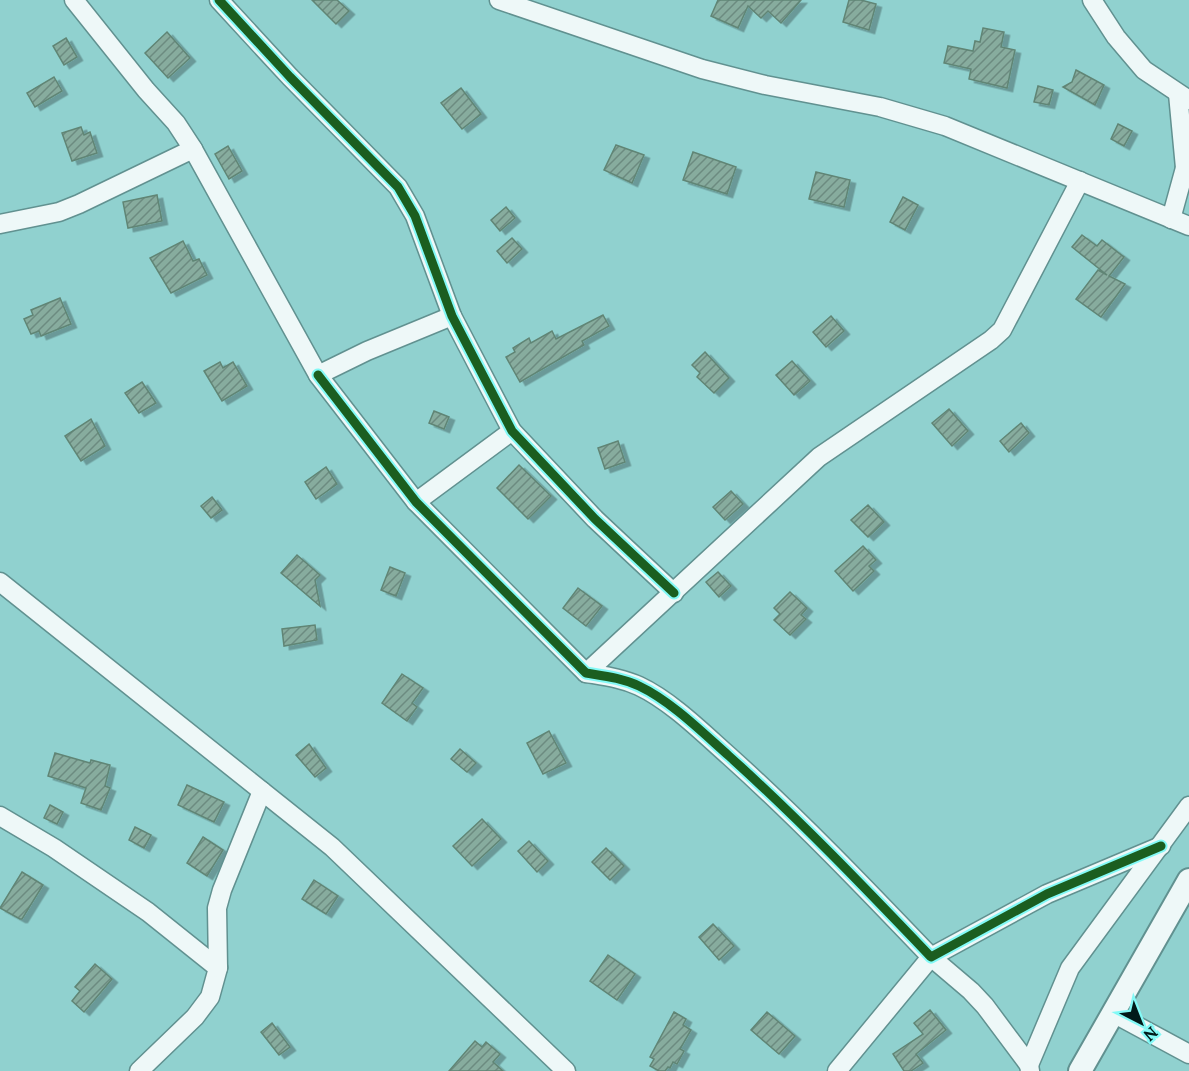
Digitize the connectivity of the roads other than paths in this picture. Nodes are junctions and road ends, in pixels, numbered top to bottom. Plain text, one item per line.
1 (74, 0) edge
2 (219, 0) edge
3 (499, 0) edge
4 (1092, 0) edge
5 (1184, 97) edge
6 (193, 149) junction
7 (1187, 166) edge
8 (1080, 181) junction
9 (1171, 219) junction
10 (0, 224) edge
11 (1189, 225) edge
12 (452, 316) junction
13 (318, 375) junction
14 (512, 431) junction
15 (416, 502) junction
16 (0, 582) edge
17 (674, 593) junction
18 (586, 673) junction
19 (262, 791) junction
20 (1189, 806) edge
21 (0, 816) edge
22 (1161, 846) junction
23 (1189, 880) edge
24 (930, 957) junction
25 (218, 969) junction
26 (1113, 1013) junction
27 (1189, 1054) edge
28 (1029, 1068) edge
29 (564, 1070) edge
30 (139, 1071) edge
31 (837, 1071) edge
32 (1080, 1071) edge

1 - 6 street
2 - 12 street
3 - 8 street
4 - 5 street
5 - 7 street
6 - 10 street
6 - 13 street
7 - 9 street
8 - 9 street
8 - 17 street
9 - 11 street
12 - 13 street
12 - 14 street
13 - 15 street
14 - 15 street
14 - 17 street
15 - 18 street
16 - 19 street
17 - 18 street
18 - 24 street
19 - 25 street
19 - 29 street
20 - 22 street
21 - 25 street
22 - 24 street
22 - 28 street
23 - 26 street
24 - 28 street
24 - 31 street
25 - 30 street
26 - 27 street
26 - 32 street

